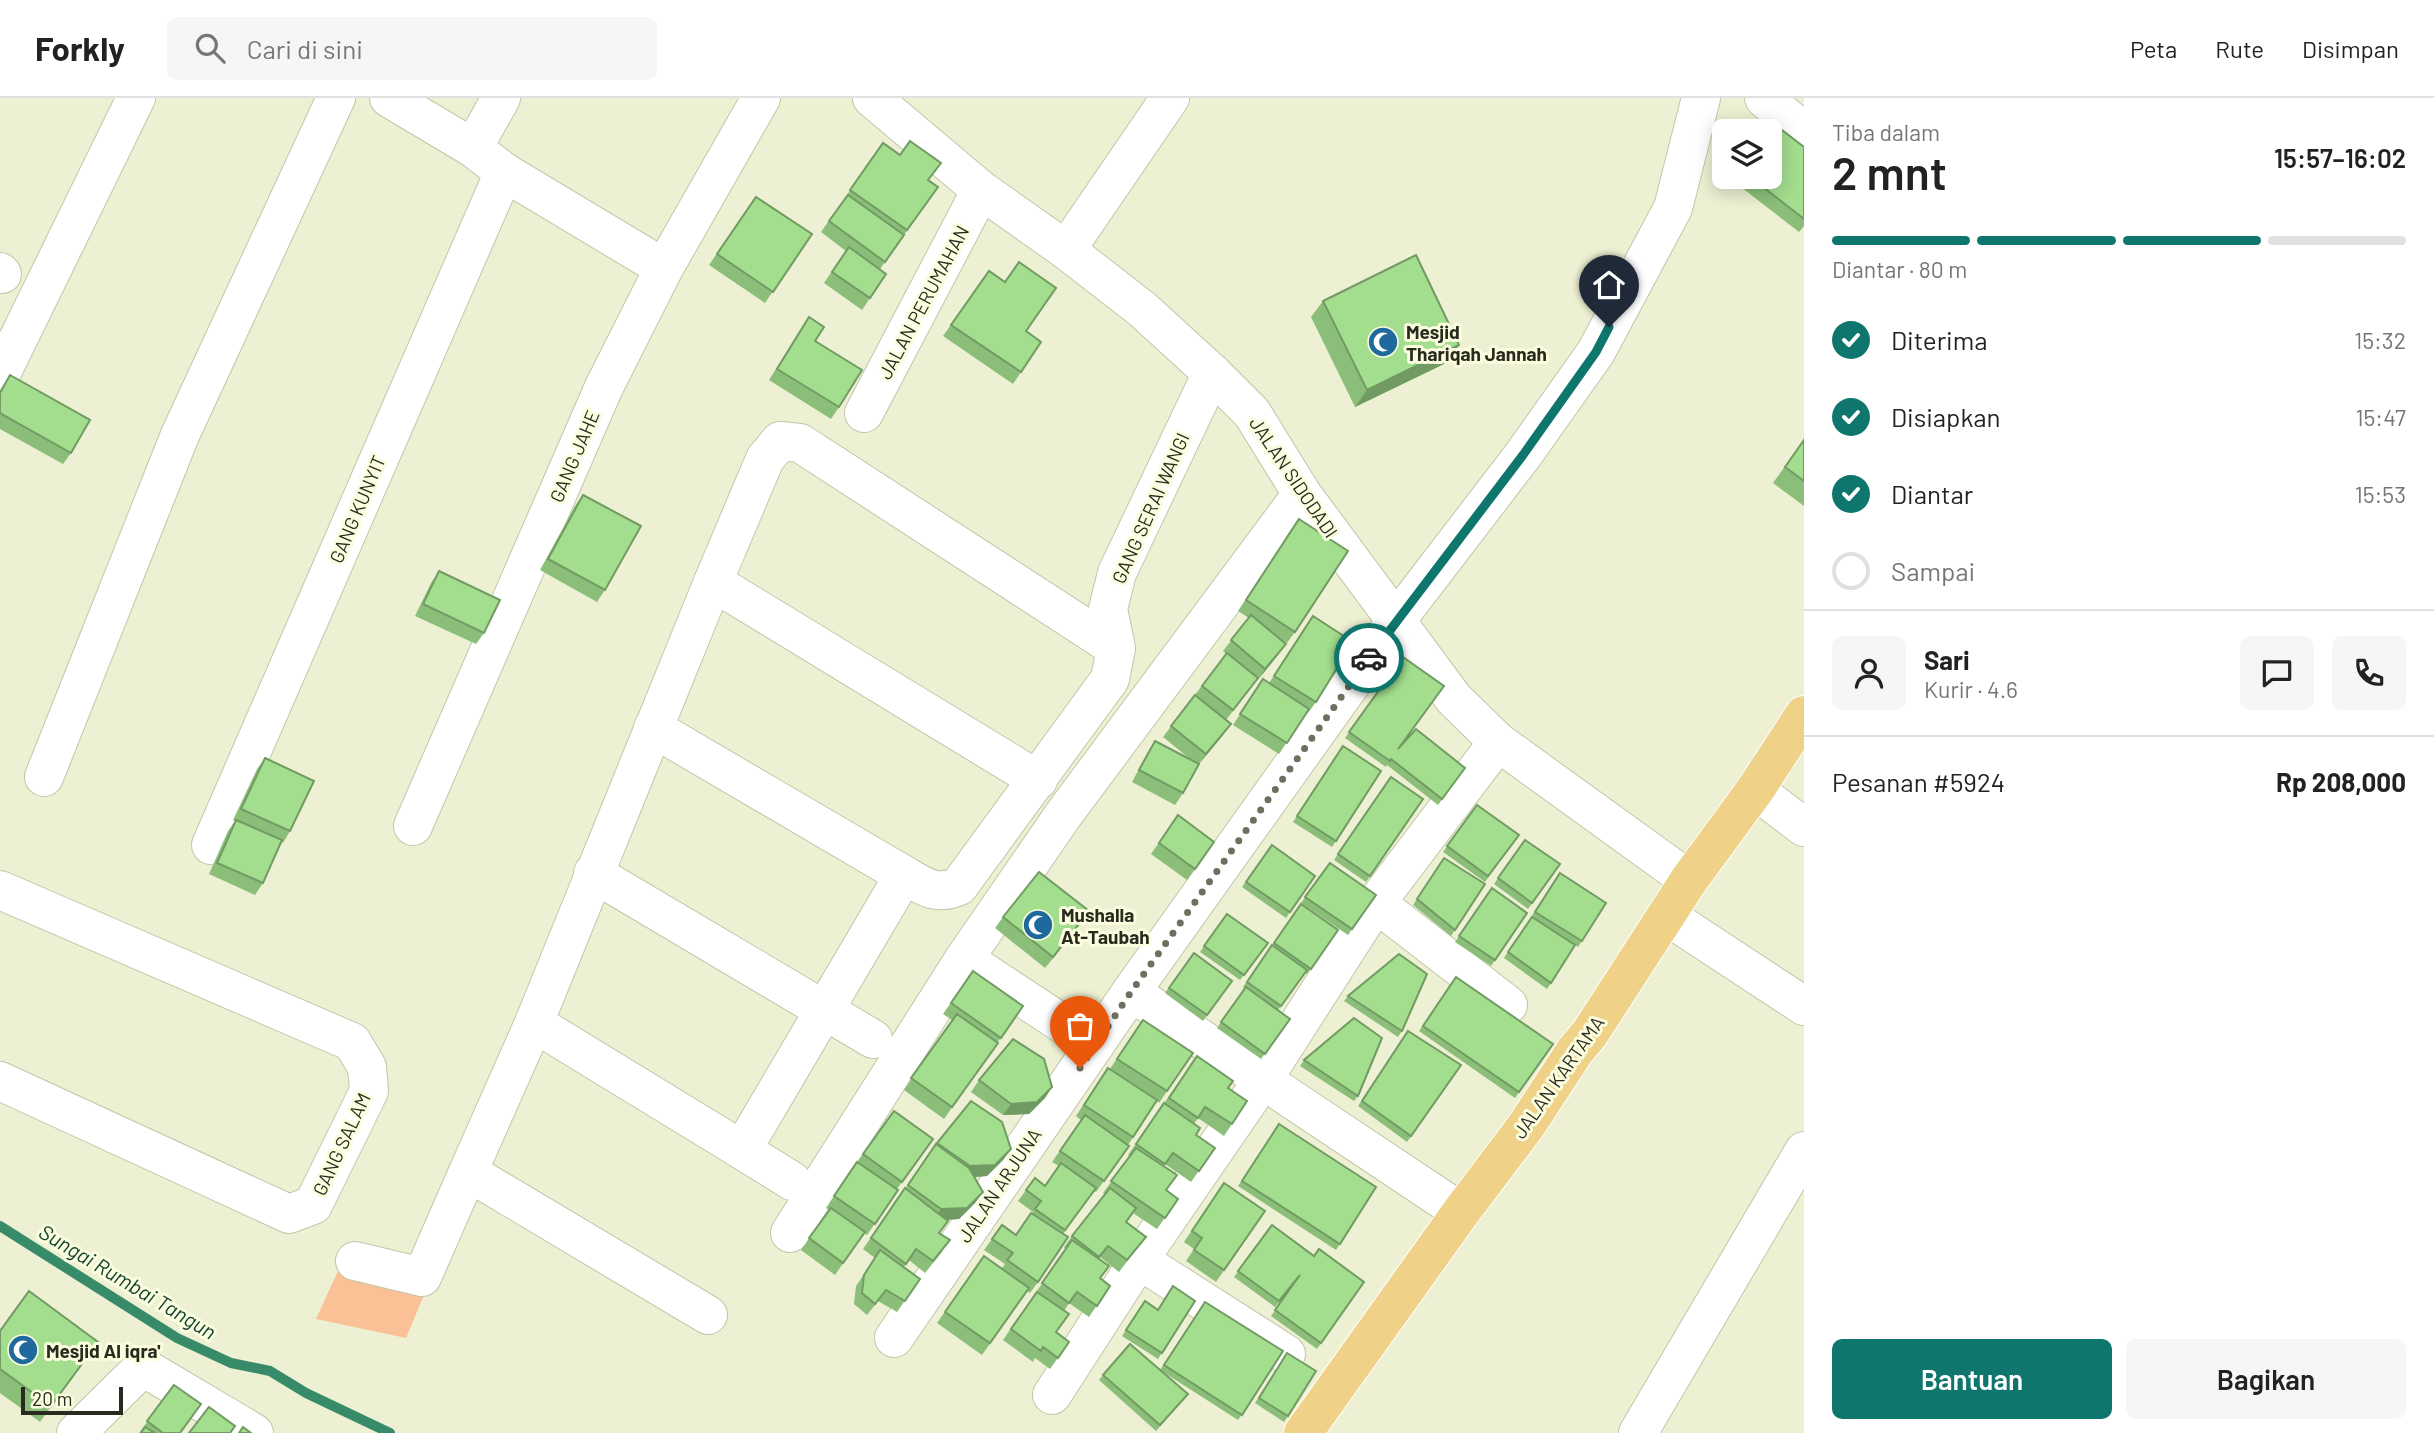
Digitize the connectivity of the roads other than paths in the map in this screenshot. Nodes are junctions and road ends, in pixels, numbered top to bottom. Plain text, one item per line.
1 (136, 98) edge
2 (336, 98) edge
3 (389, 98) edge
4 (501, 98) edge
5 (761, 98) edge
6 (872, 98) edge
7 (1170, 98) edge
8 (1701, 98) edge
9 (1764, 98) edge
10 (1804, 132) edge
11 (473, 148) junction
12 (504, 172) junction
13 (981, 190) junction
14 (1066, 250) junction
15 (664, 268) junction
16 (1212, 373) junction
17 (0, 376) edge
18 (864, 413) dead end
19 (1302, 494) junction
20 (713, 582) junction
21 (1395, 622) junction
22 (1116, 648) junction
23 (1804, 715) edge
24 (653, 728) junction
25 (1498, 743) junction
26 (44, 777) dead end
27 (1038, 780) junction
28 (1755, 790) junction
29 (413, 826) dead end
30 (1804, 827) edge
31 (211, 845) dead end
32 (593, 873) junction
33 (904, 875) junction
34 (1689, 880) junction
35 (0, 890) edge
36 (1376, 903) junction
37 (1667, 916) junction
38 (964, 959) junction
39 (1131, 992) junction
40 (1508, 1005) dead end
41 (1804, 1006) edge
42 (823, 1009) junction
43 (534, 1023) junction
44 (873, 1039) dead end
45 (1095, 1045) junction
46 (0, 1081) edge
47 (1262, 1082) junction
48 (742, 1150) junction
49 (1804, 1151) edge
50 (468, 1172) junction
51 (792, 1181) dead end
52 (1461, 1212) junction
53 (790, 1233) dead end
54 (1139, 1260) junction
55 (355, 1261) dead end
56 (708, 1315) dead end
57 (894, 1338) dead end
58 (1286, 1354) edge
59 (1052, 1395) dead end
60 (76, 1433) edge
61 (254, 1433) edge
62 (1303, 1433) edge
63 (1638, 1433) edge

1 - 17 street
2 - 26 street
3 - 11 street
4 - 11 street
5 - 15 street, GANG JAHE
6 - 13 street, JALAN SIDODADI
7 - 14 street
8 - 21 street, JALAN ARJUNA
9 - 10 street
11 - 12 street
12 - 15 street
12 - 31 street, GANG KUNYIT
13 - 14 street, JALAN SIDODADI
13 - 18 street, JALAN PERUMAHAN
14 - 16 street, JALAN SIDODADI
15 - 29 street, GANG JAHE
16 - 19 street, JALAN SIDODADI
16 - 22 street, GANG SERAI WANGI
19 - 21 street, JALAN SIDODADI
19 - 38 street
20 - 22 street
20 - 24 street
20 - 27 street
21 - 25 street, JALAN SIDODADI
21 - 39 street, JALAN ARJUNA
22 - 27 street
23 - 28 main road, JALAN KARTAMA
24 - 32 street
24 - 33 street
25 - 34 street, JALAN SIDODADI
25 - 36 street
27 - 33 street
28 - 30 street
28 - 34 main road, JALAN KARTAMA
32 - 42 street
32 - 43 street
33 - 42 street
34 - 37 main road, JALAN KARTAMA
35 - 46 street, GANG SALAM
36 - 40 street
36 - 47 street
37 - 41 street
37 - 52 main road, JALAN KARTAMA
38 - 45 street
38 - 53 street
39 - 45 street, JALAN ARJUNA
39 - 47 street
42 - 44 street
42 - 48 street
43 - 48 street
43 - 50 street
45 - 57 street, JALAN ARJUNA
47 - 52 street
47 - 54 street
48 - 51 street
49 - 63 street
50 - 55 street
50 - 56 street
52 - 62 main road, JALAN KARTAMA
54 - 58 street
54 - 59 street
60 - 61 street

